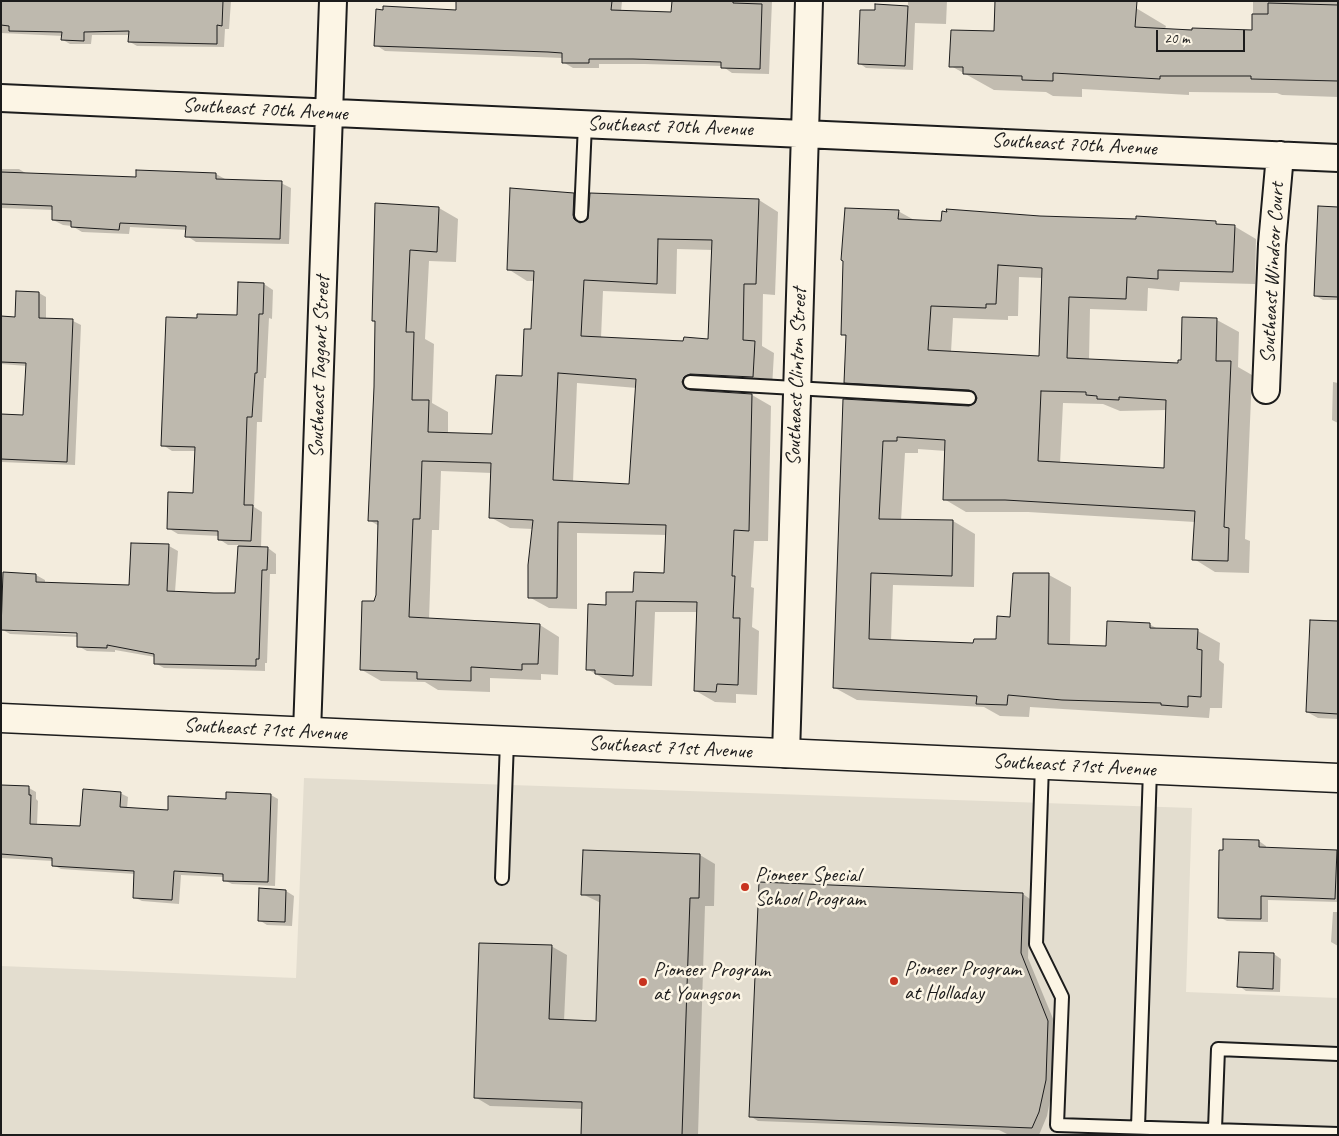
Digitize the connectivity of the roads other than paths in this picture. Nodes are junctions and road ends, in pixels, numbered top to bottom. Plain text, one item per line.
1 (333, 1) edge
2 (810, 1) edge
3 (1, 98) edge
4 (329, 113) junction
5 (585, 124) junction
6 (805, 133) junction
7 (1280, 155) junction
8 (1338, 158) edge
9 (581, 215) dead end
10 (690, 382) dead end
11 (797, 388) junction
12 (1266, 390) dead end
13 (969, 398) dead end
14 (1, 718) edge
15 (307, 732) junction
16 (507, 741) junction
17 (786, 754) junction
18 (1042, 765) junction
19 (1150, 770) junction
20 (1338, 778) edge
21 (502, 878) dead end
22 (1338, 1054) edge
23 (1138, 1127) junction
24 (1215, 1129) junction
25 (1338, 1134) edge

1 - 4 street, Southeast Taggart Street
2 - 6 street, Southeast Clinton Street
3 - 4 street, Southeast 70th Avenue
4 - 5 street, Southeast 70th Avenue
4 - 15 street, Southeast Taggart Street
5 - 6 street, Southeast 70th Avenue
5 - 9 lane
6 - 7 street, Southeast 70th Avenue
6 - 11 street, Southeast Clinton Street
7 - 8 street, Southeast 70th Avenue
7 - 12 street, Southeast Windsor Court
10 - 11 lane
11 - 13 lane
11 - 17 street, Southeast Clinton Street
14 - 15 street, Southeast 71st Avenue
15 - 16 street, Southeast 71st Avenue
16 - 17 street, Southeast 71st Avenue
16 - 21 lane
17 - 18 street, Southeast 71st Avenue
18 - 19 street, Southeast 71st Avenue
18 - 23 lane
19 - 20 street, Southeast 71st Avenue
19 - 23 lane
22 - 24 lane
23 - 24 lane
24 - 25 lane

